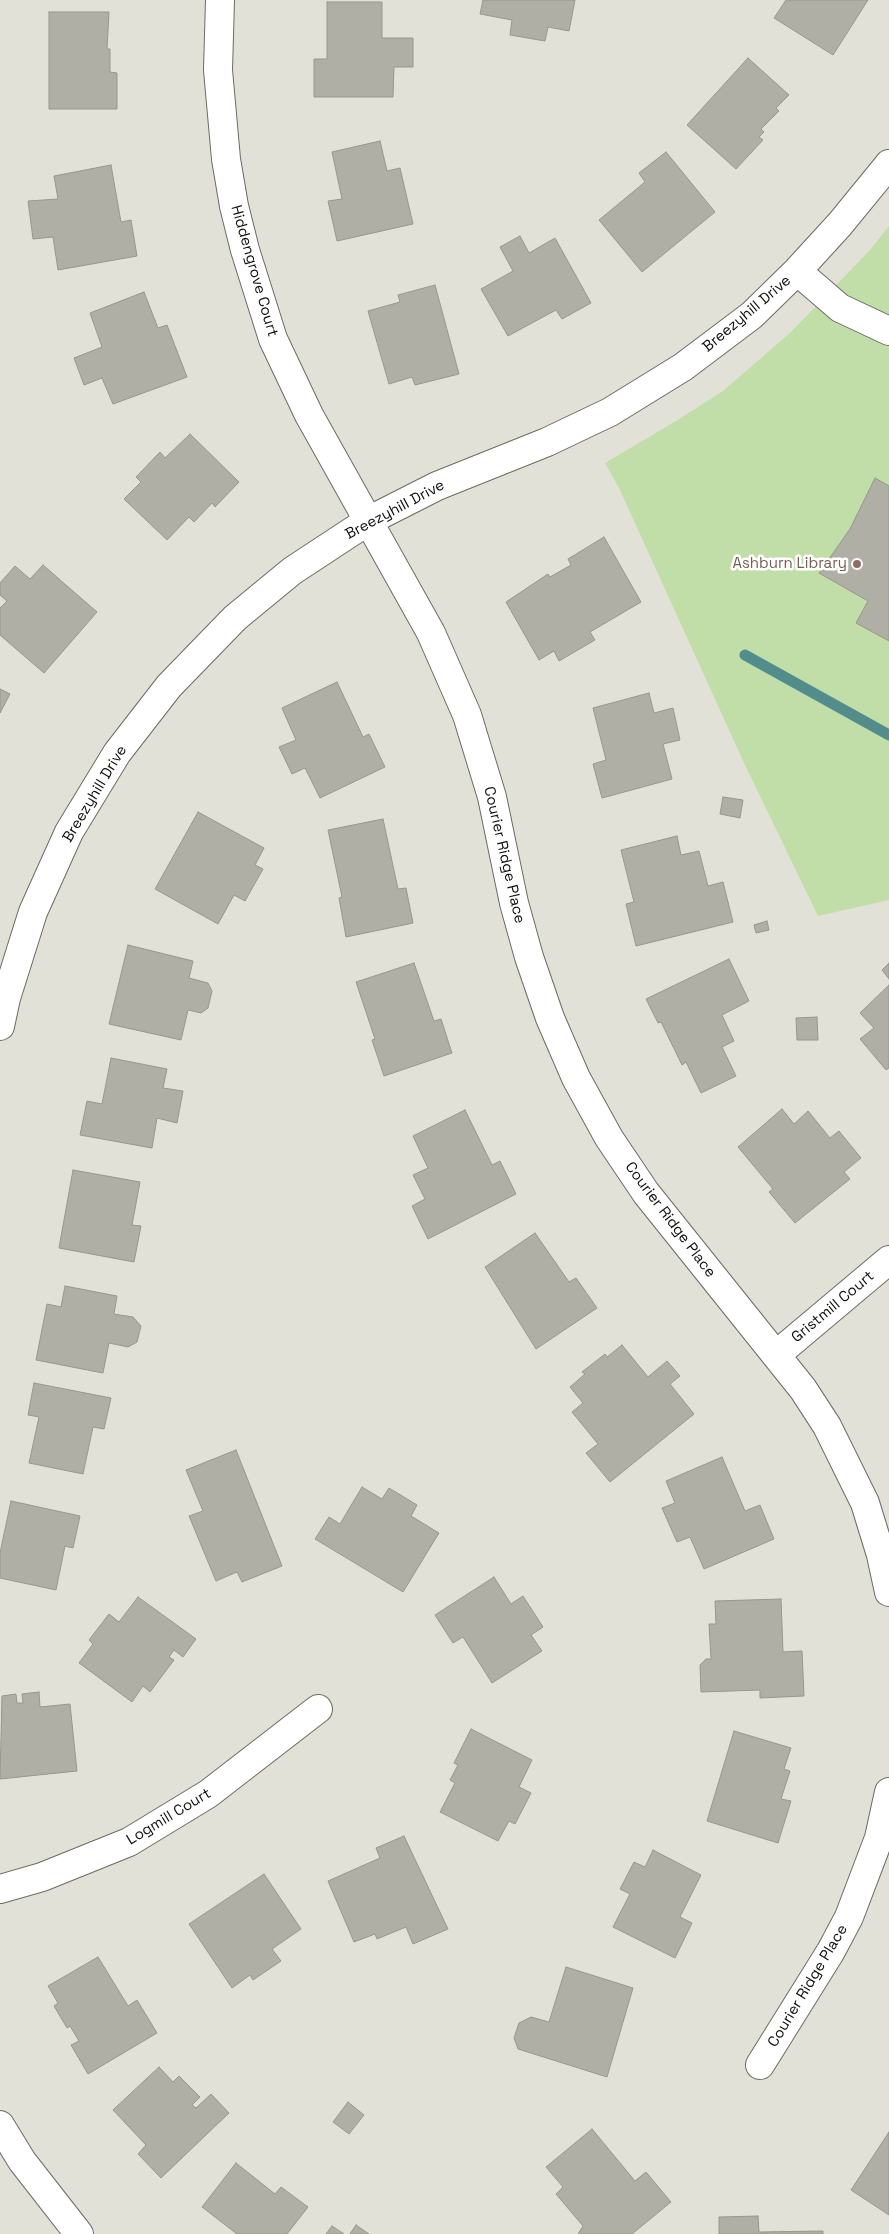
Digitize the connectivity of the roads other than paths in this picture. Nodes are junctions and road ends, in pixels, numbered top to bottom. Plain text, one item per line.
1 (220, 0) edge
2 (889, 164) edge
3 (797, 271) junction
4 (889, 331) edge
5 (368, 521) junction
6 (0, 1026) edge
7 (889, 1260) edge
8 (776, 1354) junction
9 (889, 1592) edge
10 (318, 1709) dead end
11 (889, 1792) edge
12 (0, 1889) edge
13 (760, 2065) dead end
14 (0, 2125) edge
15 (79, 2234) edge

1 - 5 street, Hiddengrove Court
2 - 3 street, Breezyhill Drive
3 - 4 street
3 - 5 street, Breezyhill Drive
5 - 6 street, Breezyhill Drive
5 - 8 street, Courier Ridge Place
7 - 8 street, Gristmill Court
8 - 9 street, Courier Ridge Place
10 - 12 street, Logmill Court
11 - 13 street, Courier Ridge Place
14 - 15 street

